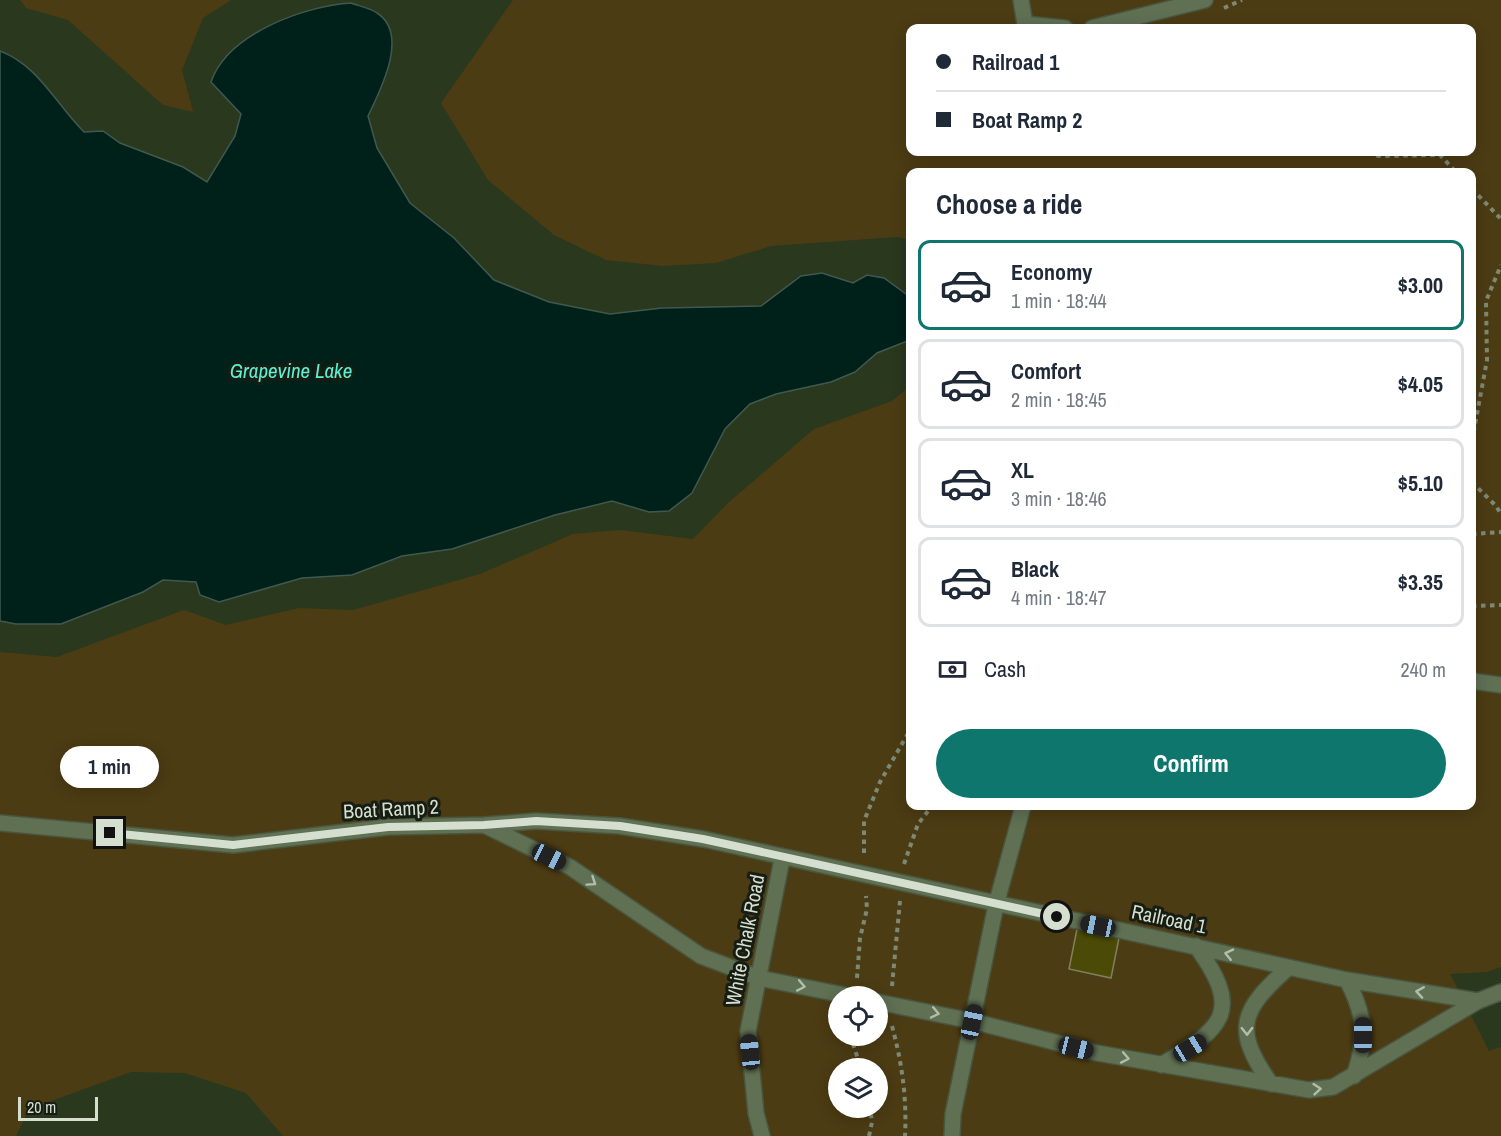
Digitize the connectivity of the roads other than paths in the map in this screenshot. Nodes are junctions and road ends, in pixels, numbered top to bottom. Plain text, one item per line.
1 (1021, 0) edge
2 (1205, 0) edge
3 (1025, 24) edge
4 (1108, 24) edge
5 (1476, 682) edge
6 (1501, 685) edge
7 (1022, 810) edge
8 (0, 823) edge
9 (484, 825) junction
10 (782, 858) junction
11 (996, 904) junction
12 (1196, 946) junction
13 (1288, 968) junction
14 (759, 978) junction
15 (1347, 980) junction
16 (828, 992) edge
17 (1501, 992) edge
18 (1478, 1001) junction
19 (888, 1004) edge
20 (972, 1022) junction
21 (1161, 1065) junction
22 (1354, 1076) junction
23 (1271, 1084) junction
24 (762, 1136) edge
25 (952, 1136) edge

1 - 3 street
2 - 4 street
5 - 6 street
7 - 11 street
8 - 9 street, Boat Ramp 2
9 - 10 street, Boat Ramp 2
9 -> 14 street
10 - 11 street, Railroad 1
10 - 14 street, White Chalk Road
11 - 12 street, Railroad 1
11 - 20 street
13 -> 12 street, Railroad 1
12 - 21 street
13 - 15 street, Railroad 1
13 -> 23 street
14 -> 16 street
14 - 24 street, White Chalk Road
18 -> 15 street, Railroad 1
15 - 22 street
17 - 18 street
18 - 22 street
19 -> 20 street
20 -> 21 street
20 - 25 street
21 - 23 street
23 -> 22 street

